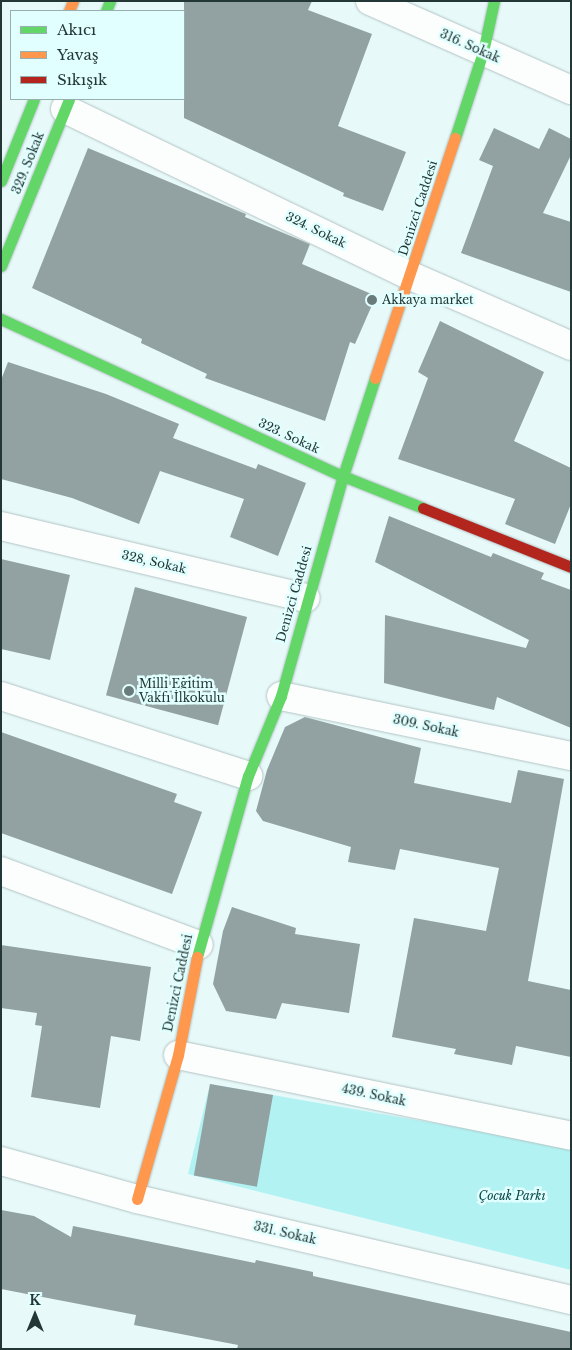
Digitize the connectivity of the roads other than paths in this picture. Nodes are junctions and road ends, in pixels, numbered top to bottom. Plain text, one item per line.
1 (370, 1) edge
2 (494, 1) edge
3 (483, 52) junction
4 (571, 90) edge
5 (34, 100) edge
6 (67, 104) edge
7 (1, 181) edge
8 (1, 266) edge
9 (411, 276) junction
10 (1, 319) edge
11 (571, 346) edge
12 (343, 476) junction
13 (1, 526) edge
14 (571, 567) edge
15 (306, 598) junction
16 (1, 696) edge
17 (281, 696) junction
18 (571, 756) edge
19 (248, 776) junction
20 (1, 871) edge
21 (199, 945) junction
22 (178, 1055) junction
23 (571, 1136) edge
24 (1, 1161) edge
25 (137, 1199) junction
26 (571, 1300) edge

1 - 3 street, 316. Sokak
2 - 3 street, Denizci Caddesi
3 - 4 street, 316. Sokak
3 - 9 street, Denizci Caddesi
5 - 7 street, 329. Sokak
6 - 8 street, 329. Sokak
6 - 9 street, 324. Sokak
9 - 11 street, 324. Sokak
9 - 12 street, Denizci Caddesi
10 - 12 street, 323. Sokak
12 - 14 street, 323. Sokak
12 - 15 street, Denizci Caddesi
13 - 15 street, 328, Sokak
15 - 17 street, Denizci Caddesi
16 - 19 street
17 - 18 street, 309. Sokak
17 - 19 street, Denizci Caddesi
19 - 21 street, Denizci Caddesi
20 - 21 street
21 - 22 street, Denizci Caddesi
22 - 23 street, 439. Sokak
22 - 25 street, Denizci Caddesi
24 - 25 street, 331. Sokak
25 - 26 street, 331. Sokak

